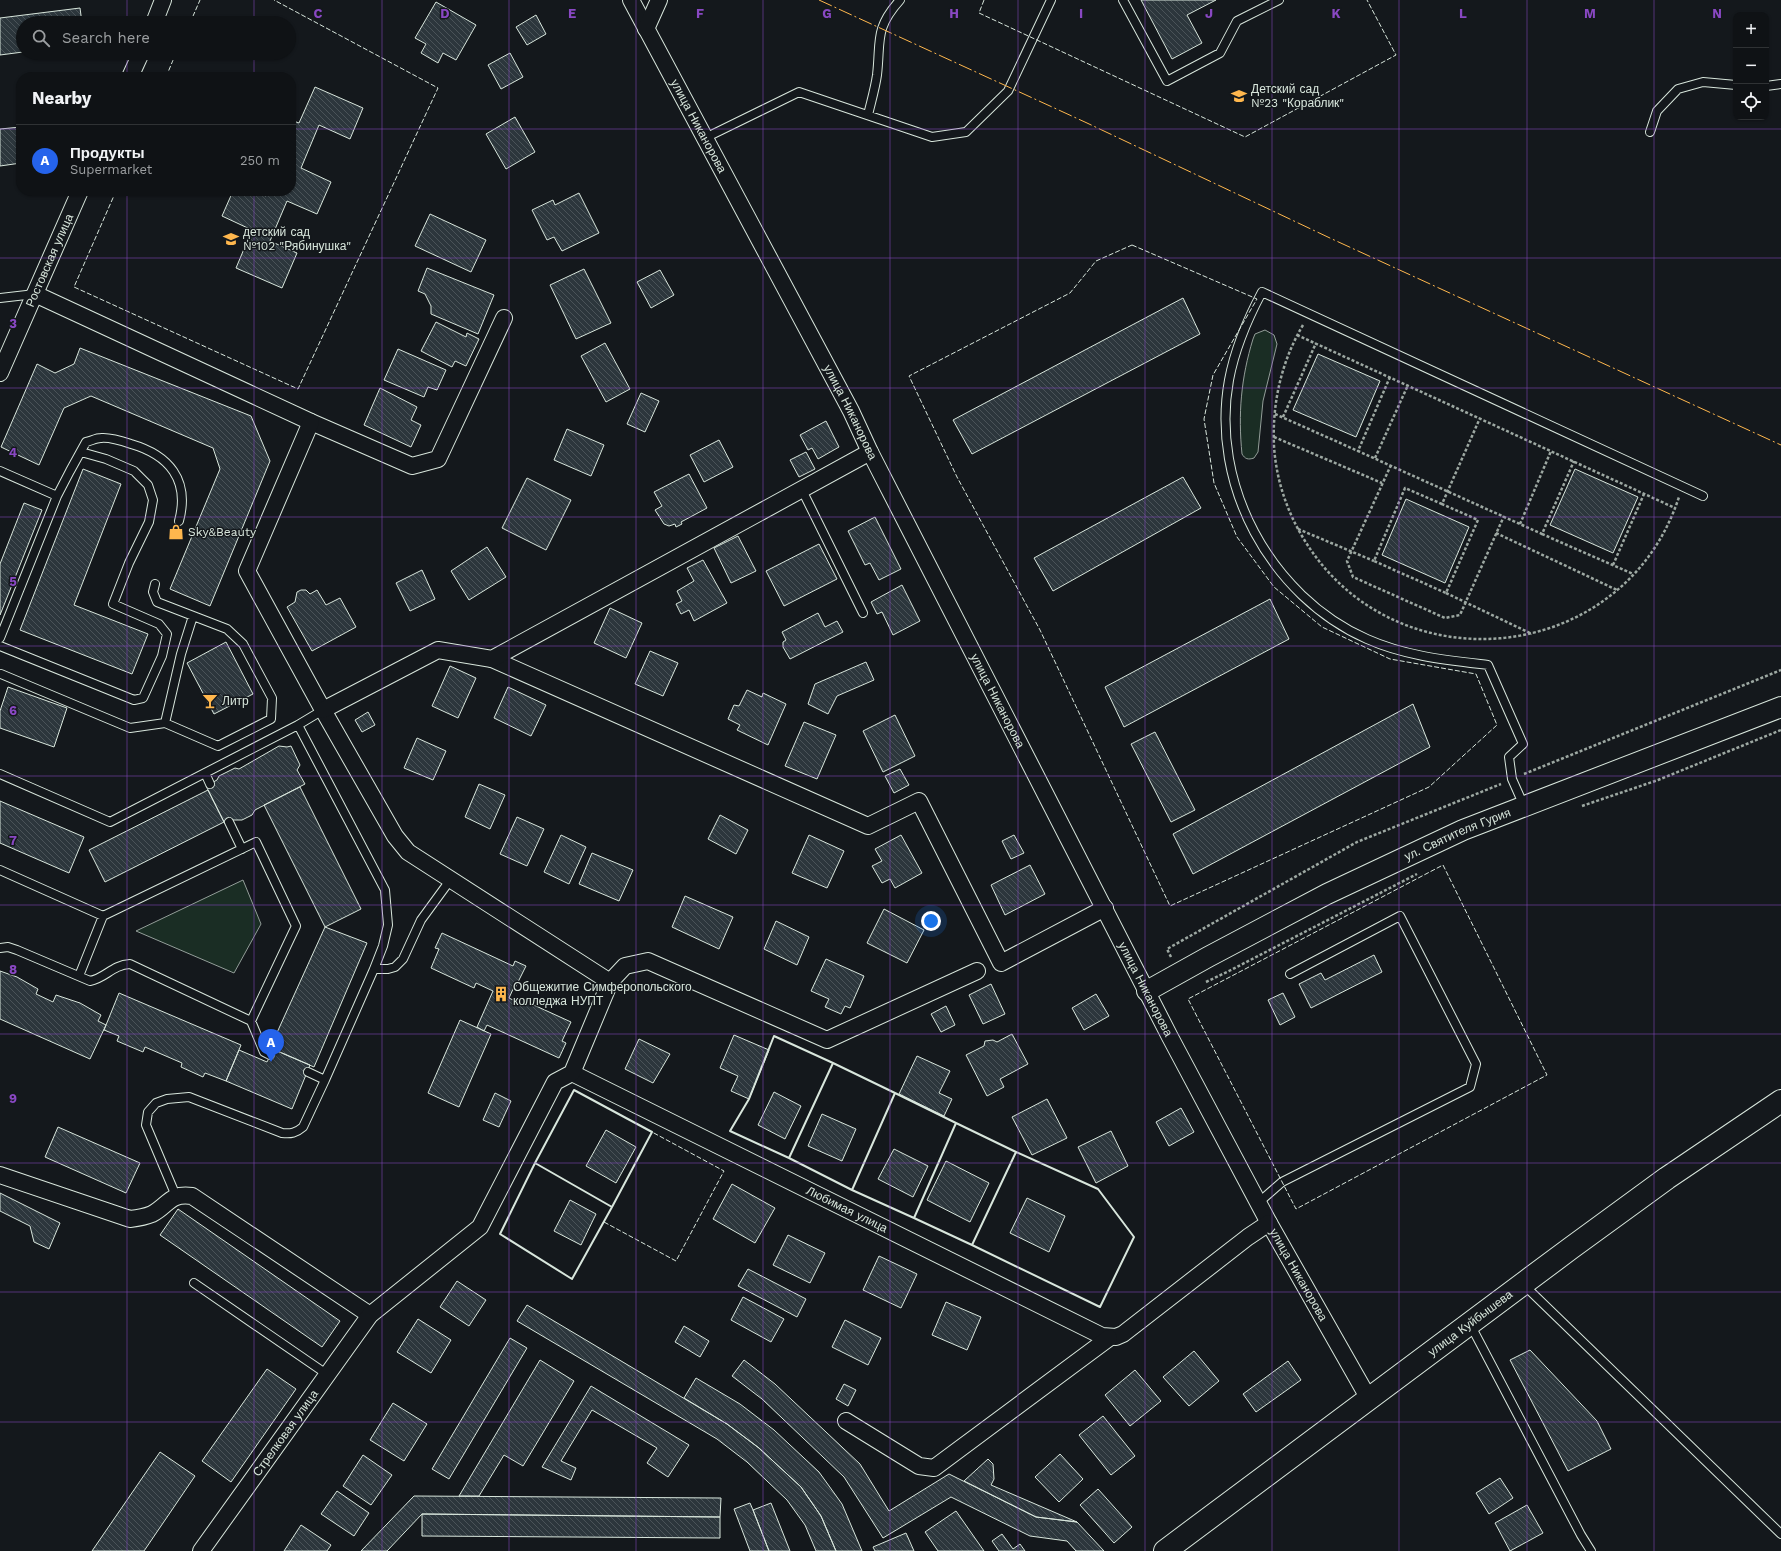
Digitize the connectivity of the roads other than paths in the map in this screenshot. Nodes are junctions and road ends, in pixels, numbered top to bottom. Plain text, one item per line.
1 (163, 0) edge
2 (631, 0) edge
3 (659, 0) edge
4 (900, 0) edge
5 (1051, 0) edge
6 (1123, 0) edge
7 (1279, 0) edge
8 (157, 16) edge
9 (646, 29) junction
10 (138, 60) edge
11 (132, 72) edge
12 (1781, 84) edge
13 (1733, 85) edge
14 (1769, 86) edge
15 (868, 115) junction
16 (1650, 132) dead end
17 (705, 138) junction
18 (78, 196) edge
19 (35, 294) junction
20 (0, 298) edge
21 (504, 318) dead end
22 (0, 373) edge
23 (312, 422) junction
24 (81, 452) junction
25 (870, 452) junction
26 (0, 471) edge
27 (802, 490) junction
28 (57, 496) junction
29 (1703, 496) dead end
30 (179, 521) dead end
31 (155, 584) dead end
32 (864, 613) dead end
33 (193, 616) junction
34 (0, 638) edge
35 (0, 646) edge
36 (492, 659) junction
37 (0, 675) edge
38 (1781, 707) edge
39 (323, 710) junction
40 (165, 723) junction
41 (298, 725) junction
42 (205, 773) junction
43 (0, 774) edge
44 (210, 784) dead end
45 (1524, 806) junction
46 (229, 822) dead end
47 (242, 849) junction
48 (0, 870) edge
49 (451, 878) junction
50 (1105, 908) junction
51 (103, 916) junction
52 (0, 948) edge
53 (374, 969) junction
54 (977, 971) dead end
55 (1290, 974) dead end
56 (79, 976) junction
57 (610, 982) junction
58 (1147, 992) junction
59 (251, 1021) junction
60 (270, 1055) dead end
61 (308, 1072) dead end
62 (572, 1073) junction
63 (324, 1080) junction
64 (1781, 1101) edge
65 (0, 1174) edge
66 (176, 1196) junction
67 (1258, 1203) junction
68 (1269, 1223) junction
69 (194, 1283) dead end
70 (1523, 1284) junction
71 (370, 1315) junction
72 (1470, 1324) junction
73 (1116, 1336) junction
74 (328, 1375) junction
75 (1369, 1399) junction
76 (846, 1421) dead end
77 (1781, 1534) edge
78 (201, 1551) edge
79 (1165, 1551) edge
80 (1591, 1551) edge

1 - 8 street
2 - 9 street, улица Никанорова
3 - 9 street
4 - 15 lane
5 - 15 lane
6 - 7 lane
9 - 17 street, улица Никанорова
10 - 11 street
12 - 14 lane
13 - 16 lane
15 - 17 lane
17 - 25 street, улица Никанорова
18 - 19 street, Ростовская улица
19 - 20 lane
19 - 22 street, Ростовская улица
19 - 23 street
21 - 23 street
23 - 39 street
24 - 28 lane
24 - 30 lane
24 - 35 lane
25 - 27 street
25 - 50 street, улица Никанорова
26 - 28 lane
27 - 32 lane
27 - 36 street
28 - 34 lane
29 - 45 lane
31 - 33 lane
33 - 40 lane
33 - 40 lane
36 - 39 street
36 - 50 street
37 - 40 lane
38 - 45 street, ул. Святителя Гурия
39 - 41 lane
39 - 49 street
41 - 42 lane
41 - 53 lane
42 - 43 lane
42 - 44 lane
45 - 58 street, ул. Святителя Гурия
46 - 47 lane
47 - 51 lane
47 - 59 lane
48 - 51 lane
49 - 53 lane
49 - 57 street
50 - 58 street, улица Никанорова
51 - 56 lane
52 - 56 lane
53 - 63 lane
54 - 57 street
55 - 67 lane
56 - 59 lane
57 - 62 street
58 - 67 street, улица Никанорова
59 - 60 lane
61 - 63 lane
62 - 71 street, Стрелковая улица
62 - 73 street, Любимая улица
63 - 66 lane
64 - 70 main road, улица Куйбышева
65 - 66 street
66 - 71 street
67 - 68 street, улица Никанорова
68 - 73 street
68 - 75 street, улица Никанорова
69 - 74 lane
70 - 72 main road, улица Куйбышева
70 - 77 lane
71 - 74 street, Стрелковая улица
72 - 75 main road, улица Куйбышева
72 - 80 lane
73 - 76 street
74 - 78 street, Стрелковая улица
75 - 79 main road, улица Куйбышева

